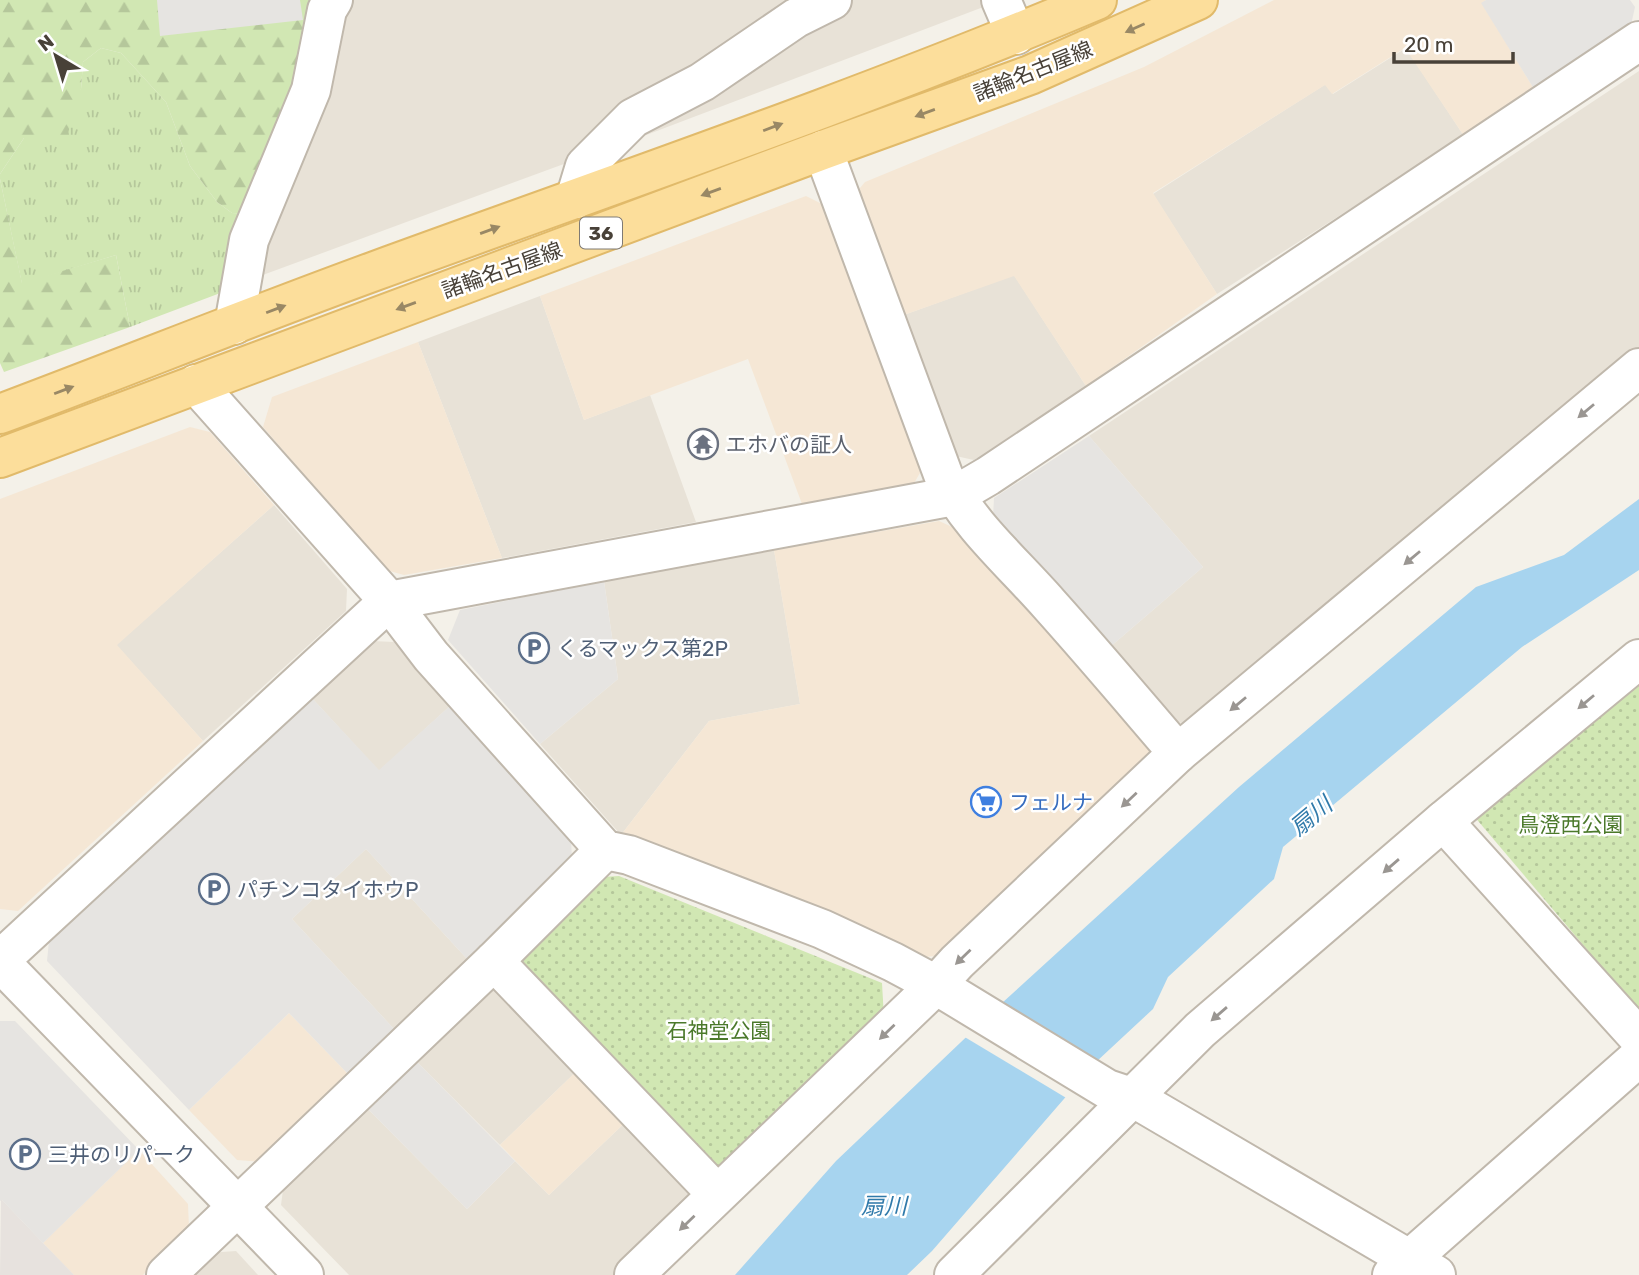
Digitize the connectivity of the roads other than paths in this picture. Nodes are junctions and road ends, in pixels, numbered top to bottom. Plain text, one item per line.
1 (832, 0) edge
2 (1001, 0) edge
3 (1097, 0) edge
4 (1198, 0) edge
5 (320, 4) edge
6 (1016, 34) junction
7 (1639, 41) edge
8 (823, 150) junction
9 (575, 199) junction
10 (234, 325) junction
11 (1639, 368) edge
12 (196, 384) junction
13 (0, 414) edge
14 (0, 458) edge
15 (954, 496) junction
16 (389, 601) junction
17 (1639, 659) edge
18 (1178, 753) junction
19 (1443, 821) junction
20 (605, 850) junction
21 (0, 961) edge
22 (494, 961) junction
23 (951, 995) junction
24 (1639, 1038) edge
25 (1639, 1057) edge
26 (1120, 1094) junction
27 (717, 1194) junction
28 (238, 1206) junction
29 (1412, 1269) edge
30 (166, 1275) edge
31 (304, 1275) edge
32 (634, 1275) edge
33 (954, 1275) edge

1 - 9 street
2 - 6 street
3 - 6 main road, 諸輪名古屋線 / 36
4 -> 8 main road, 諸輪名古屋線 / 36
5 - 10 street
9 -> 6 main road, 諸輪名古屋線 / 36
7 - 15 street
8 -> 12 main road, 諸輪名古屋線 / 36
8 - 15 street
10 -> 9 main road, 諸輪名古屋線 / 36
13 -> 10 main road, 諸輪名古屋線 / 36
11 -> 18 street
12 - 14 main road, 諸輪名古屋線 / 36
12 - 16 street
15 - 16 street
15 - 18 street
16 - 20 street
16 - 21 street
17 -> 19 street
18 -> 23 street
19 - 24 street
19 -> 26 street
20 - 22 street
20 - 23 street
21 - 28 street
22 - 27 street
22 - 28 street
23 - 26 street
23 -> 27 street
25 - 29 street
26 - 29 street
26 - 33 street
27 -> 32 street
28 - 30 street
28 - 31 street

